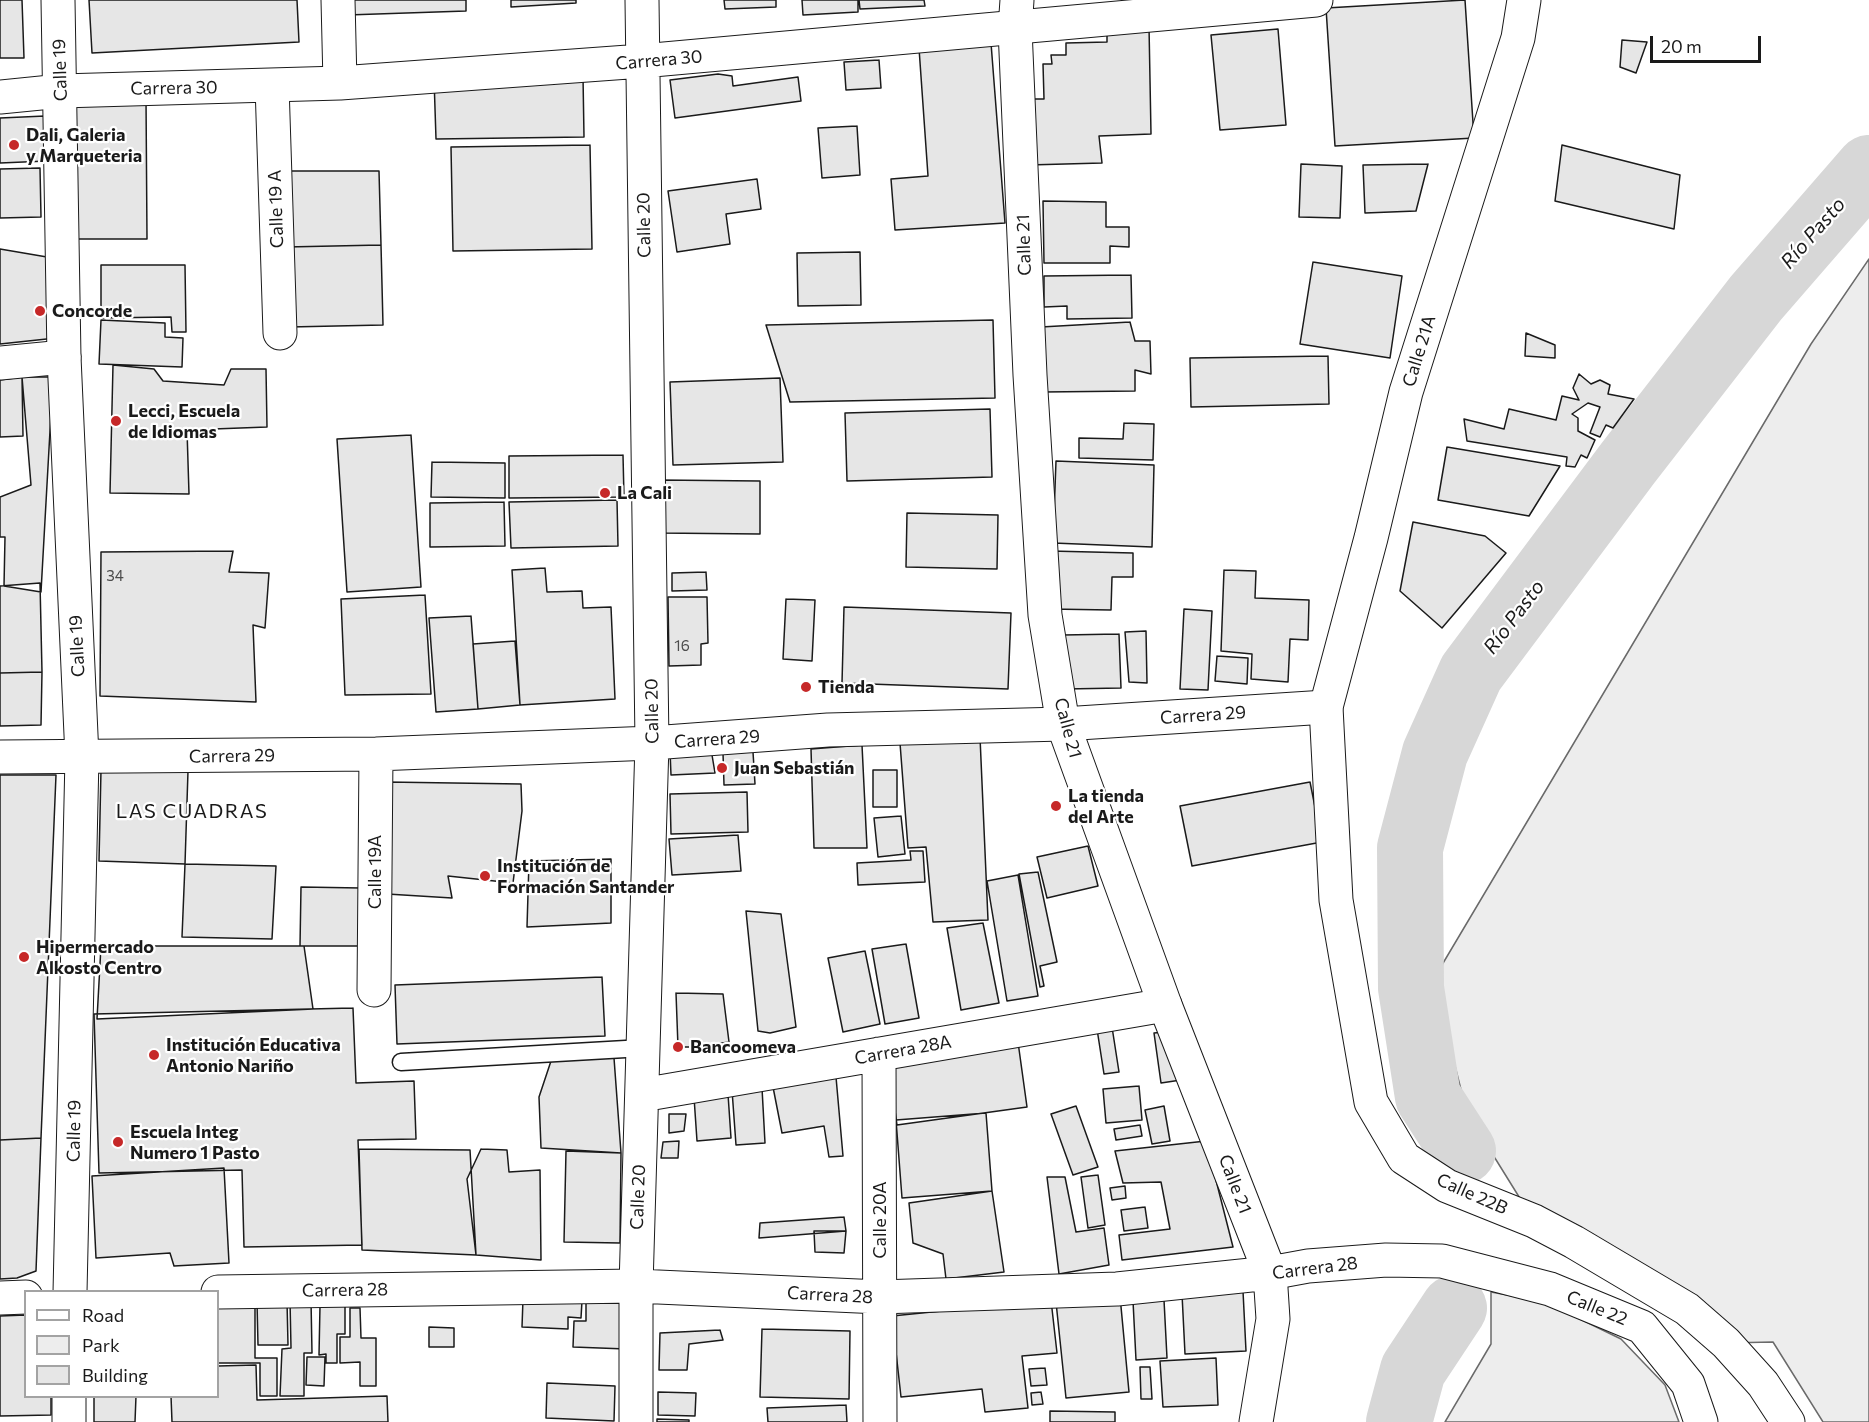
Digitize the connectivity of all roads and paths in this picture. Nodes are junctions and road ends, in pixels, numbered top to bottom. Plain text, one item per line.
1 (58, 0) edge
2 (338, 0) edge
3 (642, 0) edge
4 (1316, 0) edge
5 (1524, 0) edge
6 (1016, 15) edge
7 (642, 62) junction
8 (340, 83) junction
9 (272, 85) junction
10 (61, 91) junction
11 (0, 97) edge
12 (280, 333) dead end
13 (64, 357) junction
14 (0, 363) edge
15 (1326, 707) junction
16 (1063, 724) junction
17 (652, 743) junction
18 (376, 754) junction
19 (0, 757) edge
20 (82, 757) junction
21 (374, 990) dead end
22 (1165, 1005) junction
23 (643, 1048) junction
24 (879, 1054) junction
25 (401, 1062) dead end
26 (642, 1095) junction
27 (1442, 1261) joint
28 (1270, 1273) junction
29 (636, 1286) junction
30 (70, 1290) edge
31 (219, 1293) edge
32 (24, 1297) edge
33 (880, 1297) junction
34 (0, 1298) edge
35 (69, 1398) edge
36 (69, 1422) edge
37 (636, 1422) edge
38 (880, 1422) edge
39 (1256, 1422) edge
40 (1701, 1422) edge
41 (1788, 1422) edge

1 - 10 street, Calle 19
2 - 8 street
3 - 7 street, Calle 20
4 - 6 street, Carrera 30
5 - 15 street, Calle 21A
6 - 7 street, Carrera 30
6 - 16 street, Calle 21
7 - 8 street, Carrera 30
7 - 17 street, Calle 20
8 - 9 street, Carrera 30
9 - 10 street, Carrera 30
9 - 12 street, Calle 19 A
10 - 11 street, Carrera 30
10 - 13 street, Calle 19
13 - 14 street
13 - 20 street, Calle 19
15 - 16 street, Carrera 29
15 - 41 street, Calle 22B
16 - 17 street, Carrera 29
16 - 22 street, Calle 21
17 - 18 street, Carrera 29
17 - 23 street, Calle 20
18 - 20 street, Carrera 29
18 - 21 street, Calle 19A
19 - 20 street, Carrera 29
20 - 30 street, Calle 19
22 - 24 street, Carrera 28A
22 - 28 street, Calle 21
23 - 25 lane
23 - 26 street, Calle 20
24 - 26 street, Carrera 28A
24 - 33 street, Calle 20A
26 - 29 street, Calle 20
27 - 28 street, Carrera 28
27 - 40 street, Calle 22
28 - 33 street, Carrera 28
28 - 39 street, Calle 21
29 - 31 street, Carrera 28
29 - 33 street, Carrera 28
29 - 37 street, Calle 20
32 - 34 street
33 - 38 street, Calle 20A
35 - 36 street

